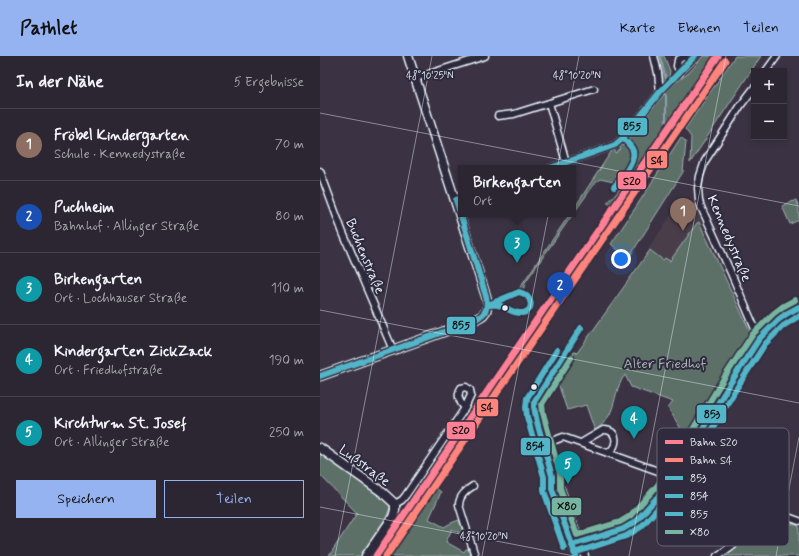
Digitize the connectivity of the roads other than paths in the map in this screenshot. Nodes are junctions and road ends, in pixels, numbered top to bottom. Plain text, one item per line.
1 (408, 56) edge
2 (485, 56) edge
3 (654, 56) edge
4 (777, 56) edge
5 (693, 59) edge
6 (768, 68) edge
7 (680, 73) junction
8 (416, 78) junction
9 (664, 87) junction
10 (594, 90) dead end
11 (751, 92) edge
12 (549, 103) junction
13 (498, 116) dead end
14 (566, 162) junction
15 (558, 165) edge
16 (320, 171) edge
17 (458, 199) edge
18 (463, 217) edge
19 (799, 307) edge
20 (762, 336) junction
21 (393, 350) junction
22 (564, 354) dead end
23 (320, 376) edge
24 (465, 408) dead end
25 (703, 428) edge
26 (581, 443) junction
27 (543, 445) junction
28 (320, 448) edge
29 (608, 453) junction
30 (657, 471) edge
31 (552, 476) junction
32 (473, 486) dead end
33 (657, 498) edge
34 (395, 504) junction
35 (789, 518) edge
36 (799, 521) edge
37 (579, 542) junction
38 (572, 544) junction
39 (733, 546) edge
40 (366, 556) edge
41 (475, 556) edge
42 (576, 556) edge
43 (584, 556) edge
44 (717, 556) edge

1 - 8 street
2 - 8 street
3 - 9 street
4 - 6 street
5 - 7 street
5 - 7 street
7 - 9 street
8 - 17 street
9 - 14 street
10 - 12 street
11 - 20 street, Kennedystraße
12 - 13 street
12 - 14 street
14 - 15 street
16 - 21 street, Buchenstraße
18 - 21 street
19 - 20 street
20 - 25 street
21 - 23 street
22 - 27 street
24 - 34 street
26 - 27 street
26 - 29 street
26 - 29 street
27 - 31 street
28 - 34 street, Lußstraße
29 - 30 street
31 - 37 street
31 - 38 street
32 - 41 street
33 - 37 street
34 - 40 street
35 - 36 street
37 - 38 street
37 - 43 street
38 - 42 street
39 - 44 street

